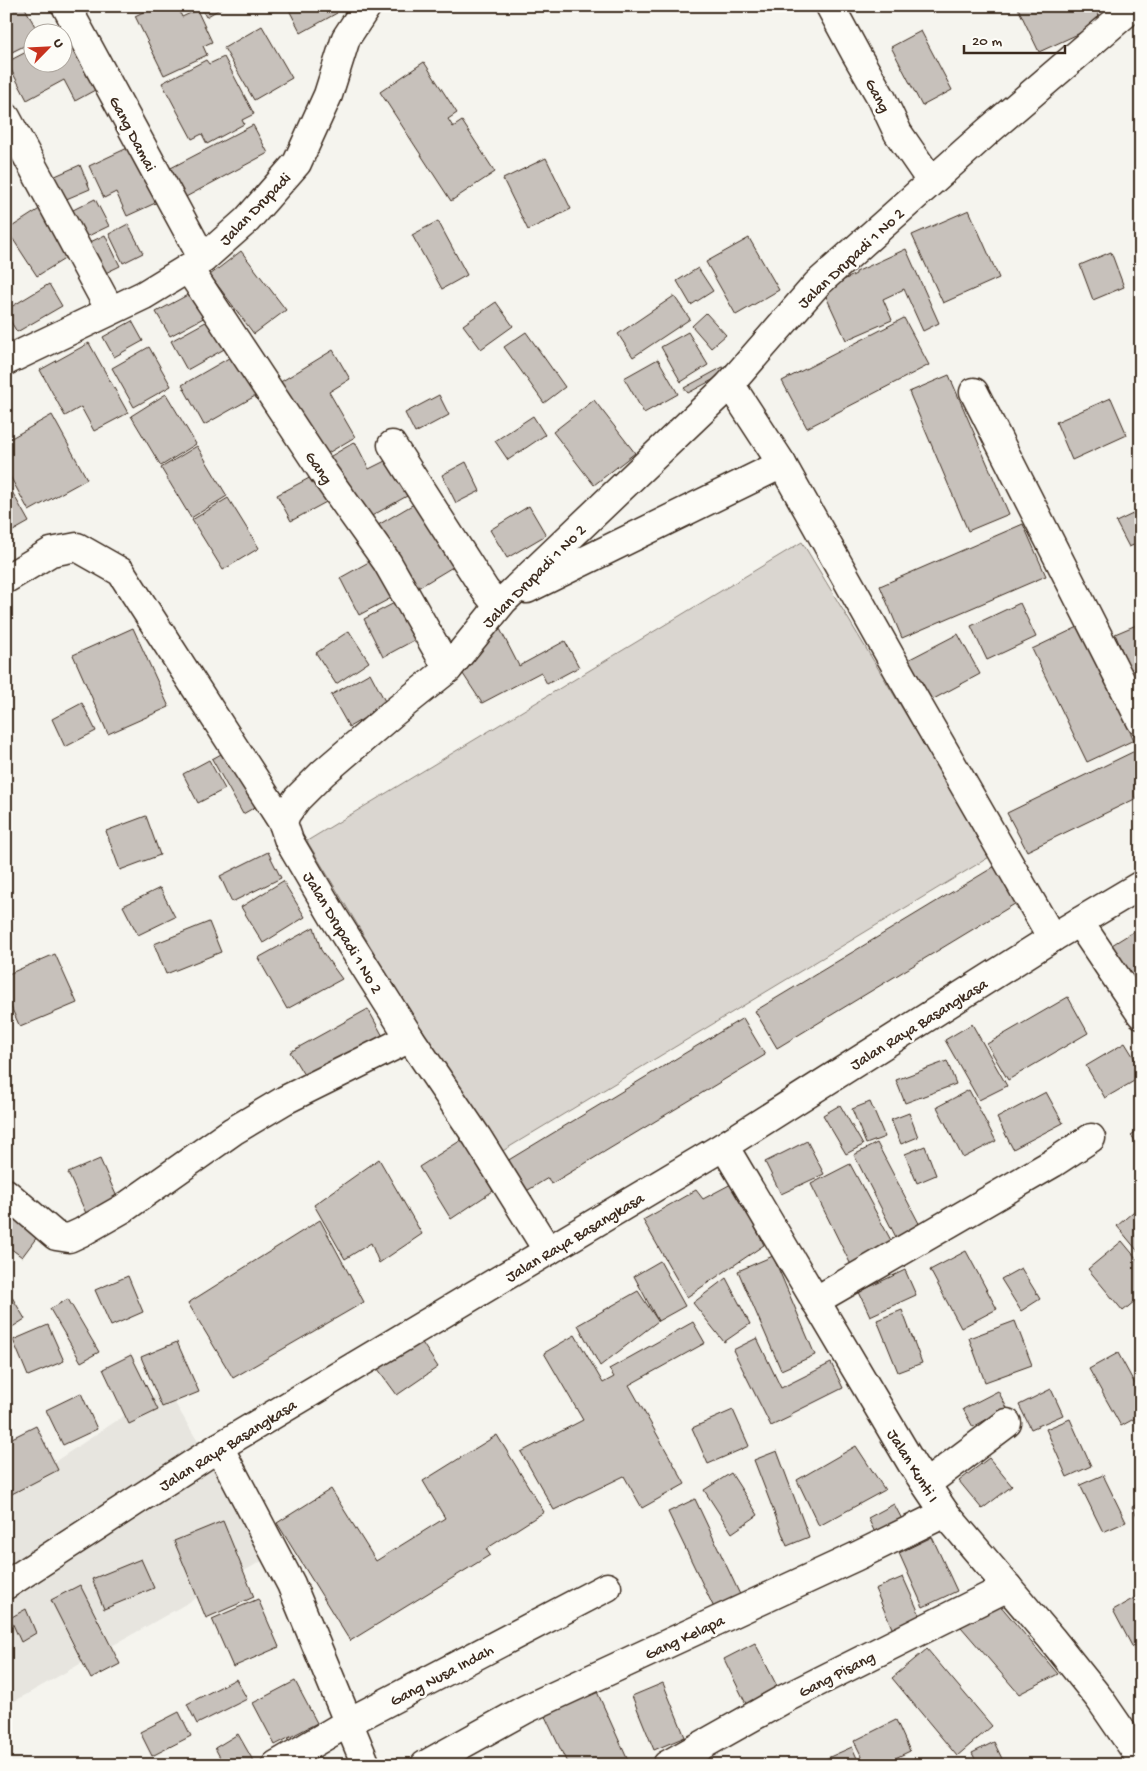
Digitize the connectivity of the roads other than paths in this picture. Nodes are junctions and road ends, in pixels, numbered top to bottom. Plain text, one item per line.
1 (66, 6) edge
2 (367, 6) edge
3 (830, 6) edge
4 (1134, 6) edge
5 (6, 117) edge
6 (931, 182) junction
7 (195, 263) junction
8 (110, 310) junction
9 (8, 355) edge
10 (730, 384) junction
11 (974, 392) dead end
12 (392, 445) dead end
13 (782, 464) junction
14 (6, 579) edge
15 (500, 604) junction
16 (448, 669) junction
17 (1141, 721) edge
18 (283, 823) junction
19 (1141, 885) edge
20 (1080, 922) junction
21 (1052, 938) junction
22 (1141, 1014) edge
23 (410, 1038) junction
24 (1091, 1138) dead end
25 (724, 1146) junction
26 (6, 1193) edge
27 (548, 1251) junction
28 (815, 1301) junction
29 (1006, 1423) dead end
30 (219, 1447) junction
31 (926, 1484) junction
32 (945, 1513) junction
33 (6, 1585) edge
34 (607, 1587) dead end
35 (1008, 1587) junction
36 (348, 1722) junction
37 (1141, 1759) edge
38 (276, 1765) edge
39 (366, 1765) edge
40 (426, 1765) edge
41 (667, 1765) edge

1 - 7 street, Gang Damai
2 - 7 street, Jalan Drupadi
3 - 6 street, Gang
4 - 6 street, Jalan Drupadi 1 No 2
5 - 8 street
6 - 10 street, Jalan Drupadi 1 No 2
7 - 8 street, Jalan Drupadi
7 - 16 street, Gang
8 - 9 street, Jalan Drupadi
10 - 13 street
10 - 15 street, Jalan Drupadi 1 No 2
11 - 17 street
12 - 15 street
13 - 15 street
13 - 21 street
14 - 18 street
15 - 16 street, Jalan Drupadi 1 No 2
16 - 18 street, Jalan Drupadi 1 No 2
18 - 23 street, Jalan Drupadi 1 No 2
19 - 20 street, Jalan Raya Basangkasa
20 - 21 street, Jalan Raya Basangkasa
20 - 22 street
21 - 25 street, Jalan Raya Basangkasa
23 - 26 street
23 - 27 street, Jalan Drupadi 1 No 2
24 - 28 street
25 - 27 street, Jalan Raya Basangkasa
25 - 28 street, Jalan Kunti I
27 - 30 street, Jalan Raya Basangkasa
28 - 31 street, Jalan Kunti I
29 - 31 street
30 - 33 street, Jalan Raya Basangkasa
30 - 36 street
31 - 32 street, Jalan Kunti I
32 - 35 street, Jalan Kunti I
32 - 40 street, Gang Kelapa
34 - 36 street, Gang Nusa Indah
35 - 37 street, Jalan Kunti I
35 - 41 street, Gang Pisang
36 - 38 street, Gang Nusa Indah
36 - 39 street

